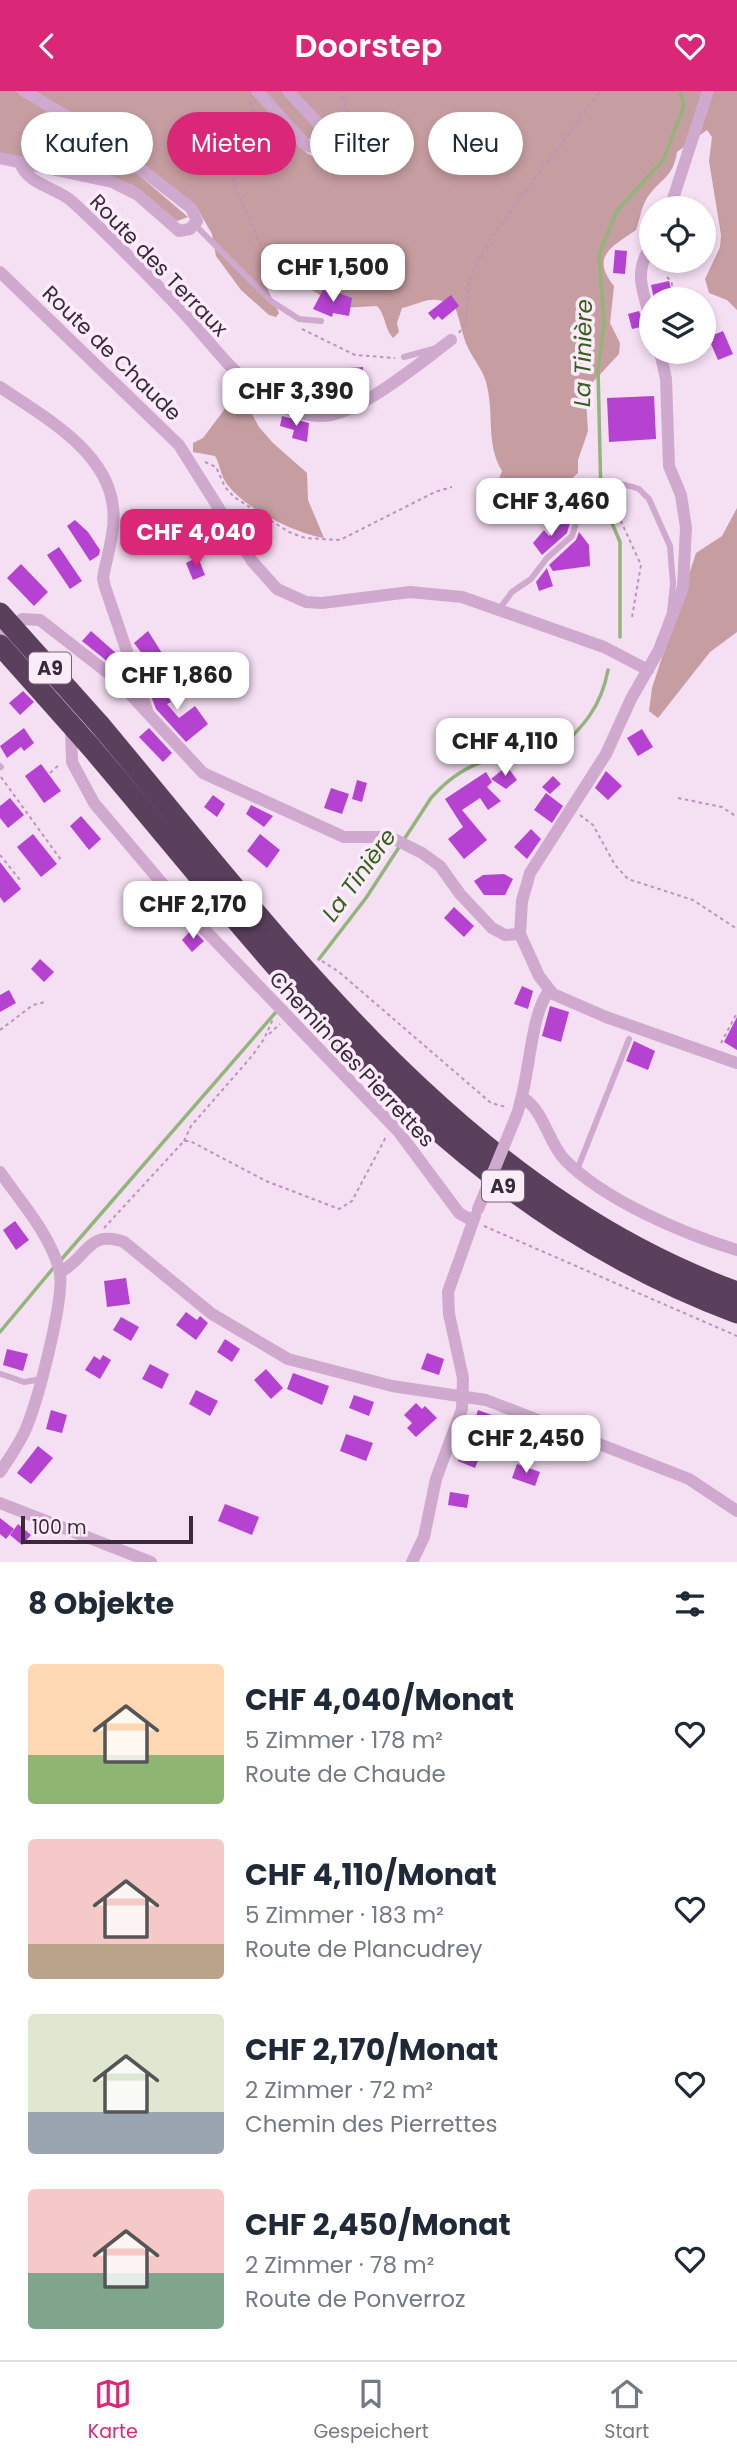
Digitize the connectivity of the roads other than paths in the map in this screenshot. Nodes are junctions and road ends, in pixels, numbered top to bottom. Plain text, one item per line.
1 (24, 91) edge
2 (288, 91) edge
3 (708, 91) edge
4 (254, 95) edge
5 (0, 158) edge
6 (20, 162) junction
7 (674, 196) edge
8 (195, 225) junction
9 (0, 272) edge
10 (321, 321) dead end
11 (451, 340) road end
12 (439, 349) junction
13 (404, 357) road end
14 (663, 364) edge
15 (0, 387) edge
16 (499, 608) junction
17 (673, 617) junction
18 (1, 632) edge
19 (649, 670) junction
20 (149, 717) junction
21 (520, 934) junction
22 (549, 991) junction
23 (629, 1039) dead end
24 (737, 1063) edge
25 (523, 1098) junction
26 (577, 1170) junction
27 (0, 1172) edge
28 (476, 1215) junction
29 (737, 1250) edge
30 (57, 1264) junction
31 (737, 1292) edge
32 (737, 1313) edge
33 (1, 1374) edge
34 (42, 1378) junction
35 (464, 1396) junction
36 (0, 1472) edge
37 (0, 1503) edge
38 (737, 1511) edge
39 (151, 1562) edge
40 (412, 1562) edge

1 - 8 street
2 - 4 street
3 - 7 street
5 - 6 street
6 - 8 street
6 - 12 street, Route des Terraux
8 - 10 lane
9 - 16 street, Route de Chaude
11 - 12 street, Route des Terraux
12 - 13 lane
14 - 17 street
15 - 20 street
16 - 17 lane
16 - 19 street, Route de Chaude
17 - 19 street
18 - 20 street
18 - 28 street, Chemin des Pierrettes
18 - 31 highway, A9, bridge
18 - 32 highway, A9, bridge
19 - 21 street
20 - 21 street
21 - 22 street
22 - 24 street
22 - 25 street
23 - 26 lane
25 - 26 street
25 - 28 street, bridge
26 - 29 street
27 - 30 street
28 - 35 street
30 - 34 street
30 - 35 street
33 - 34 lane
34 - 36 street
35 - 38 street
35 - 40 street
37 - 39 street

